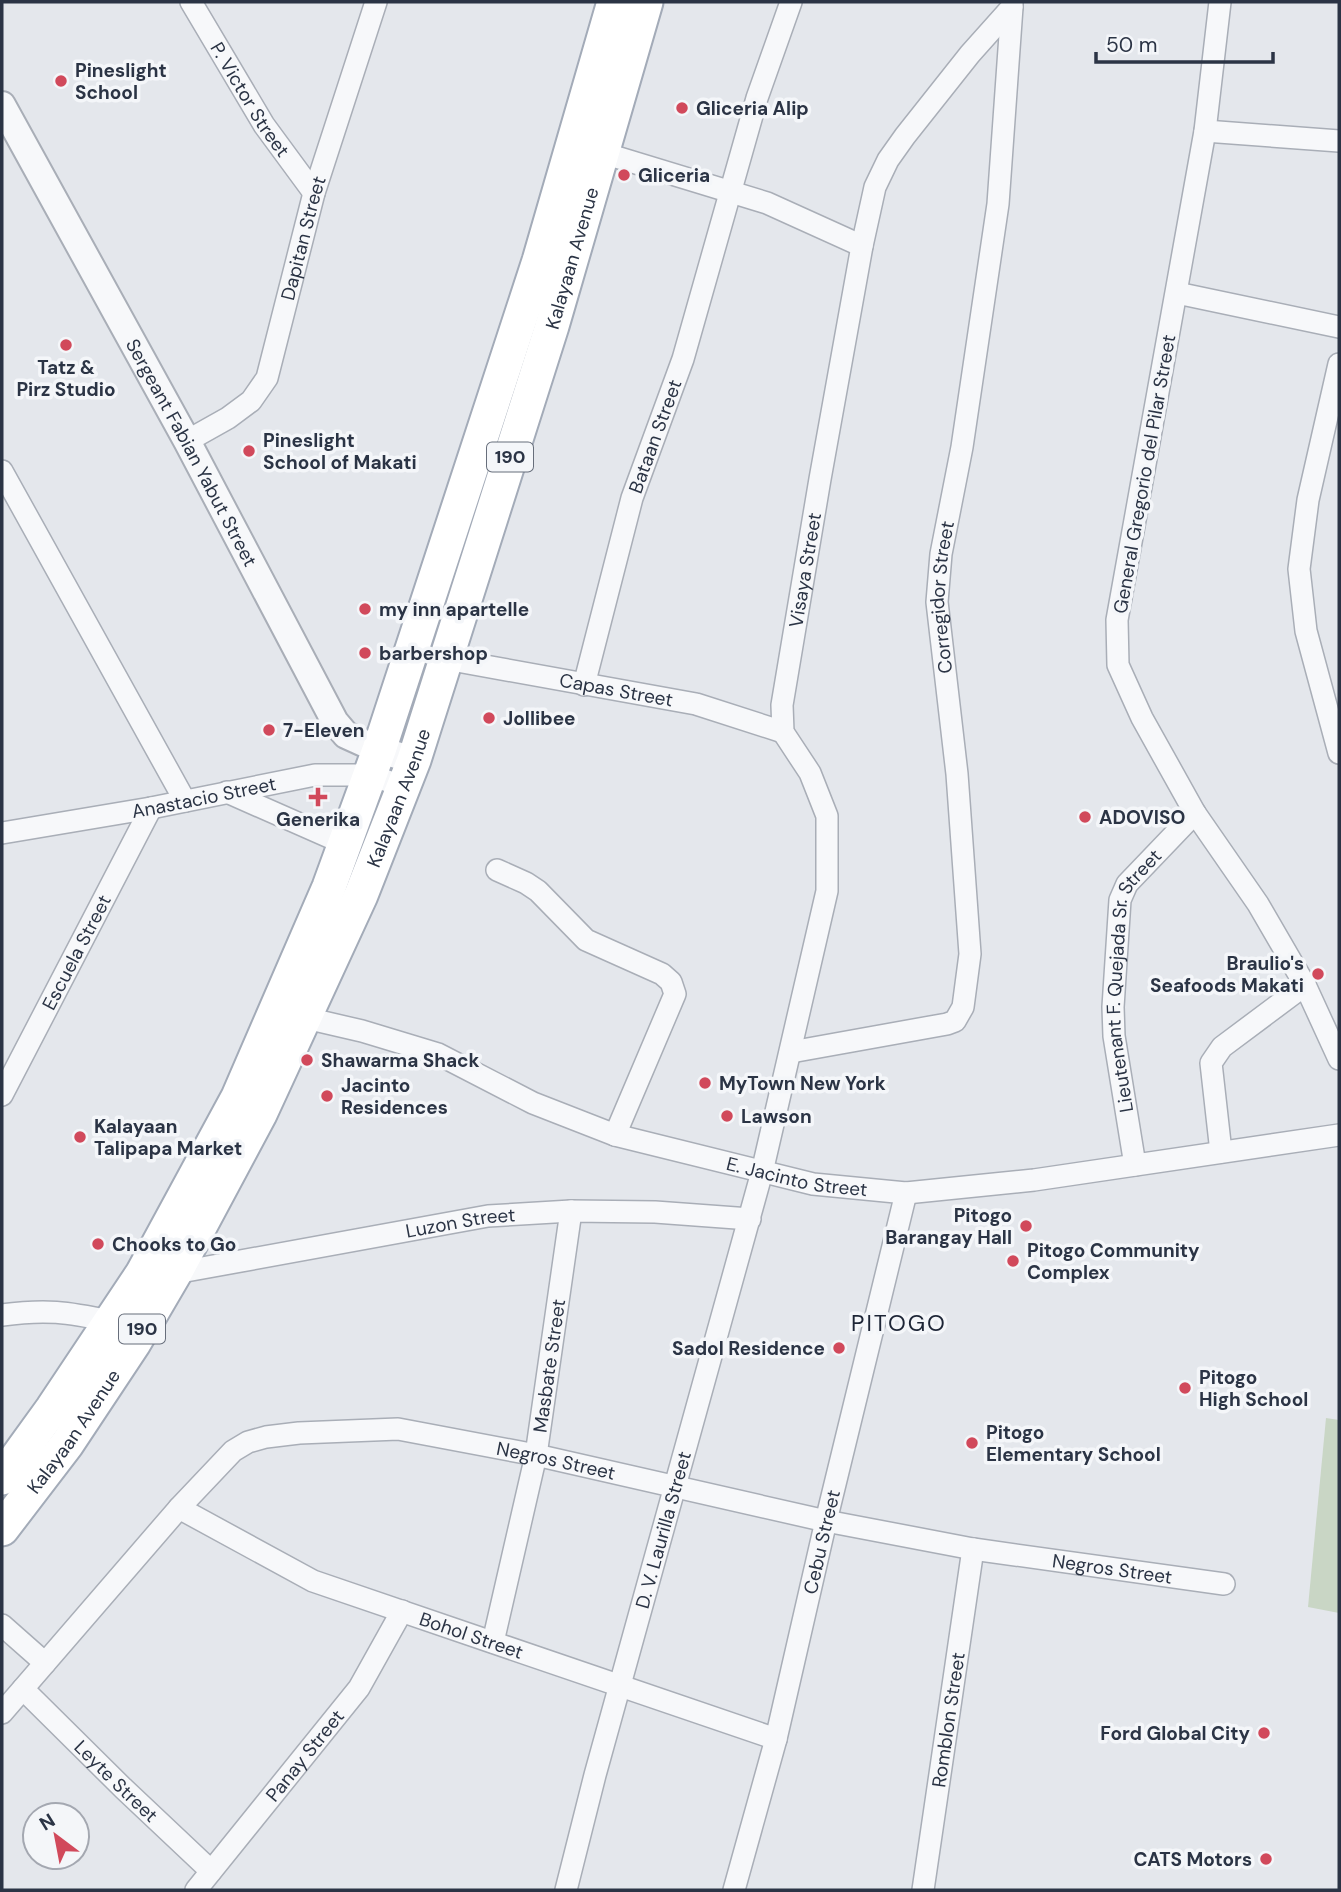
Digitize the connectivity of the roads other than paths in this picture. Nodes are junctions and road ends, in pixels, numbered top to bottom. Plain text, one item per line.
1 (191, 2) edge
2 (376, 2) edge
3 (614, 2) edge
4 (646, 2) edge
5 (791, 2) edge
6 (1220, 2) edge
7 (1012, 4) edge
8 (2, 105) edge
9 (1205, 131) junction
10 (1339, 141) edge
11 (603, 153) junction
12 (731, 191) junction
13 (314, 194) junction
14 (862, 246) junction
15 (1177, 293) junction
16 (1339, 327) edge
17 (1339, 364) edge
18 (187, 441) junction
19 (2, 471) edge
20 (446, 659) junction
21 (584, 685) junction
22 (783, 732) junction
23 (1339, 753) edge
24 (375, 762) junction
25 (409, 774) junction
26 (227, 792) junction
27 (185, 801) junction
28 (151, 808) junction
29 (1195, 813) junction
30 (2, 833) edge
31 (345, 844) junction
32 (497, 870) dead end
33 (1305, 985) junction
34 (291, 1015) junction
35 (791, 1052) junction
36 (1339, 1059) edge
37 (2, 1095) edge
38 (615, 1135) junction
39 (1339, 1135) edge
40 (1222, 1152) junction
41 (1135, 1165) junction
42 (762, 1172) junction
43 (906, 1194) junction
44 (571, 1212) junction
45 (750, 1219) junction
46 (175, 1273) junction
47 (2, 1315) edge
48 (110, 1321) junction
49 (536, 1455) junction
50 (2, 1478) edge
51 (676, 1489) junction
52 (178, 1508) junction
53 (826, 1521) junction
54 (2, 1529) edge
55 (973, 1549) junction
56 (1224, 1584) dead end
57 (402, 1611) junction
58 (2, 1625) edge
59 (493, 1642) junction
60 (45, 1663) junction
61 (621, 1685) junction
62 (23, 1689) junction
63 (2, 1713) edge
64 (776, 1739) junction
65 (211, 1871) junction
66 (196, 1890) edge
67 (566, 1890) edge
68 (734, 1890) edge
69 (923, 1890) edge

1 - 13 street, P. Victor Street
2 - 13 street, Dapitan Street
3 - 24 main road, Kalayaan Avenue / 190
4 - 11 main road, Kalayaan Avenue / 190
5 - 12 street, Bataan Street
6 - 9 street, General Gregorio del Pilar Street
7 - 14 street, Visaya Street
7 - 35 street, Corregidor Street
8 - 18 street, Sergeant Fabian Yabut Street
9 - 10 street
9 - 15 street, General Gregorio del Pilar Street
11 - 12 street
11 - 20 main road, Kalayaan Avenue / 190
12 - 14 street
12 - 21 street, Bataan Street
13 - 18 street, Dapitan Street
14 - 22 street, Visaya Street
15 - 16 street
15 - 29 street, General Gregorio del Pilar Street
17 - 23 street
18 - 24 street, Sergeant Fabian Yabut Street
19 - 27 street
20 - 21 street, Capas Street
20 - 25 main road, Kalayaan Avenue / 190
21 - 22 street, Capas Street
22 - 35 street
24 - 25 street, Sergeant Fabian Yabut Street
24 - 26 street, Anastacio Street
24 - 31 main road, Kalayaan Avenue / 190
25 - 34 main road, Kalayaan Avenue / 190
26 - 27 street, Anastacio Street
26 - 31 street
27 - 28 street, Anastacio Street
28 - 30 street, Anastacio Street
28 - 37 street, Escuela Street
29 - 33 street, General Gregorio del Pilar Street
29 - 41 street, Lieutenant F. Quejada Sr. Street
31 - 34 main road, Kalayaan Avenue / 190
32 - 38 street
33 - 36 street, General Gregorio del Pilar Street
33 - 40 street
34 - 38 street, E. Jacinto Street
34 - 46 main road, Kalayaan Avenue / 190
34 - 48 main road, Kalayaan Avenue / 190
35 - 42 street
38 - 42 street, E. Jacinto Street
39 - 40 street, E. Jacinto Street
40 - 41 street, E. Jacinto Street
41 - 43 street, E. Jacinto Street
42 - 43 street, E. Jacinto Street
42 - 45 street, D. V. Laurilla Street
43 - 53 street, Cebu Street
44 - 45 street, Luzon Street
44 - 46 street, Luzon Street
44 - 49 street, Masbate Street
45 - 51 street, D. V. Laurilla Street
46 - 54 main road, Kalayaan Avenue / 190
47 - 48 street
48 - 50 main road, Kalayaan Avenue / 190
49 - 51 street, Negros Street
49 - 52 street, Negros Street
49 - 59 street, Masbate Street
51 - 53 street, Negros Street
51 - 61 street, D. V. Laurilla Street
52 - 57 street, Bohol Street
52 - 60 street, Negros Street
53 - 55 street, Negros Street
53 - 64 street, Cebu Street
55 - 56 street, Negros Street
55 - 69 street, Romblon Street
57 - 59 street, Bohol Street
57 - 65 street, Panay Street
58 - 60 street
59 - 61 street, Bohol Street
60 - 62 street, Negros Street
61 - 64 street, Bohol Street
61 - 67 street, D. V. Laurilla Street
62 - 63 street, Negros Street
62 - 65 street, Leyte Street
64 - 68 street, Cebu Street
65 - 66 street, Panay Street

